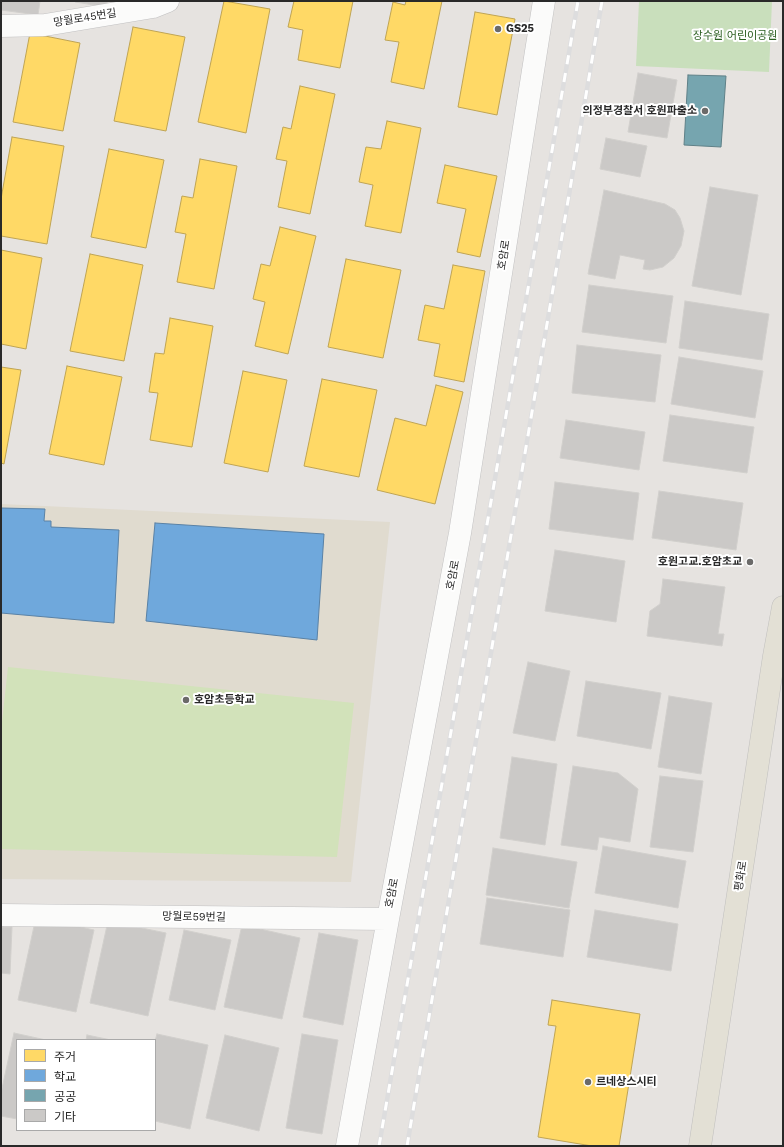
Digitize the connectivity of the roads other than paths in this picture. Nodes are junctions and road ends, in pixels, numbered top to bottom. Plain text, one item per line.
1 (168, 1) edge
2 (544, 1) edge
3 (1, 26) edge
4 (783, 611) edge
5 (1, 915) edge
6 (388, 919) junction
7 (347, 1146) edge
8 (700, 1146) edge

1 - 3 street, 망월로45번길
2 - 6 street, 호암로
4 - 8 main road, 평화로
5 - 6 street, 망월로59번길
6 - 7 street, 호암로

